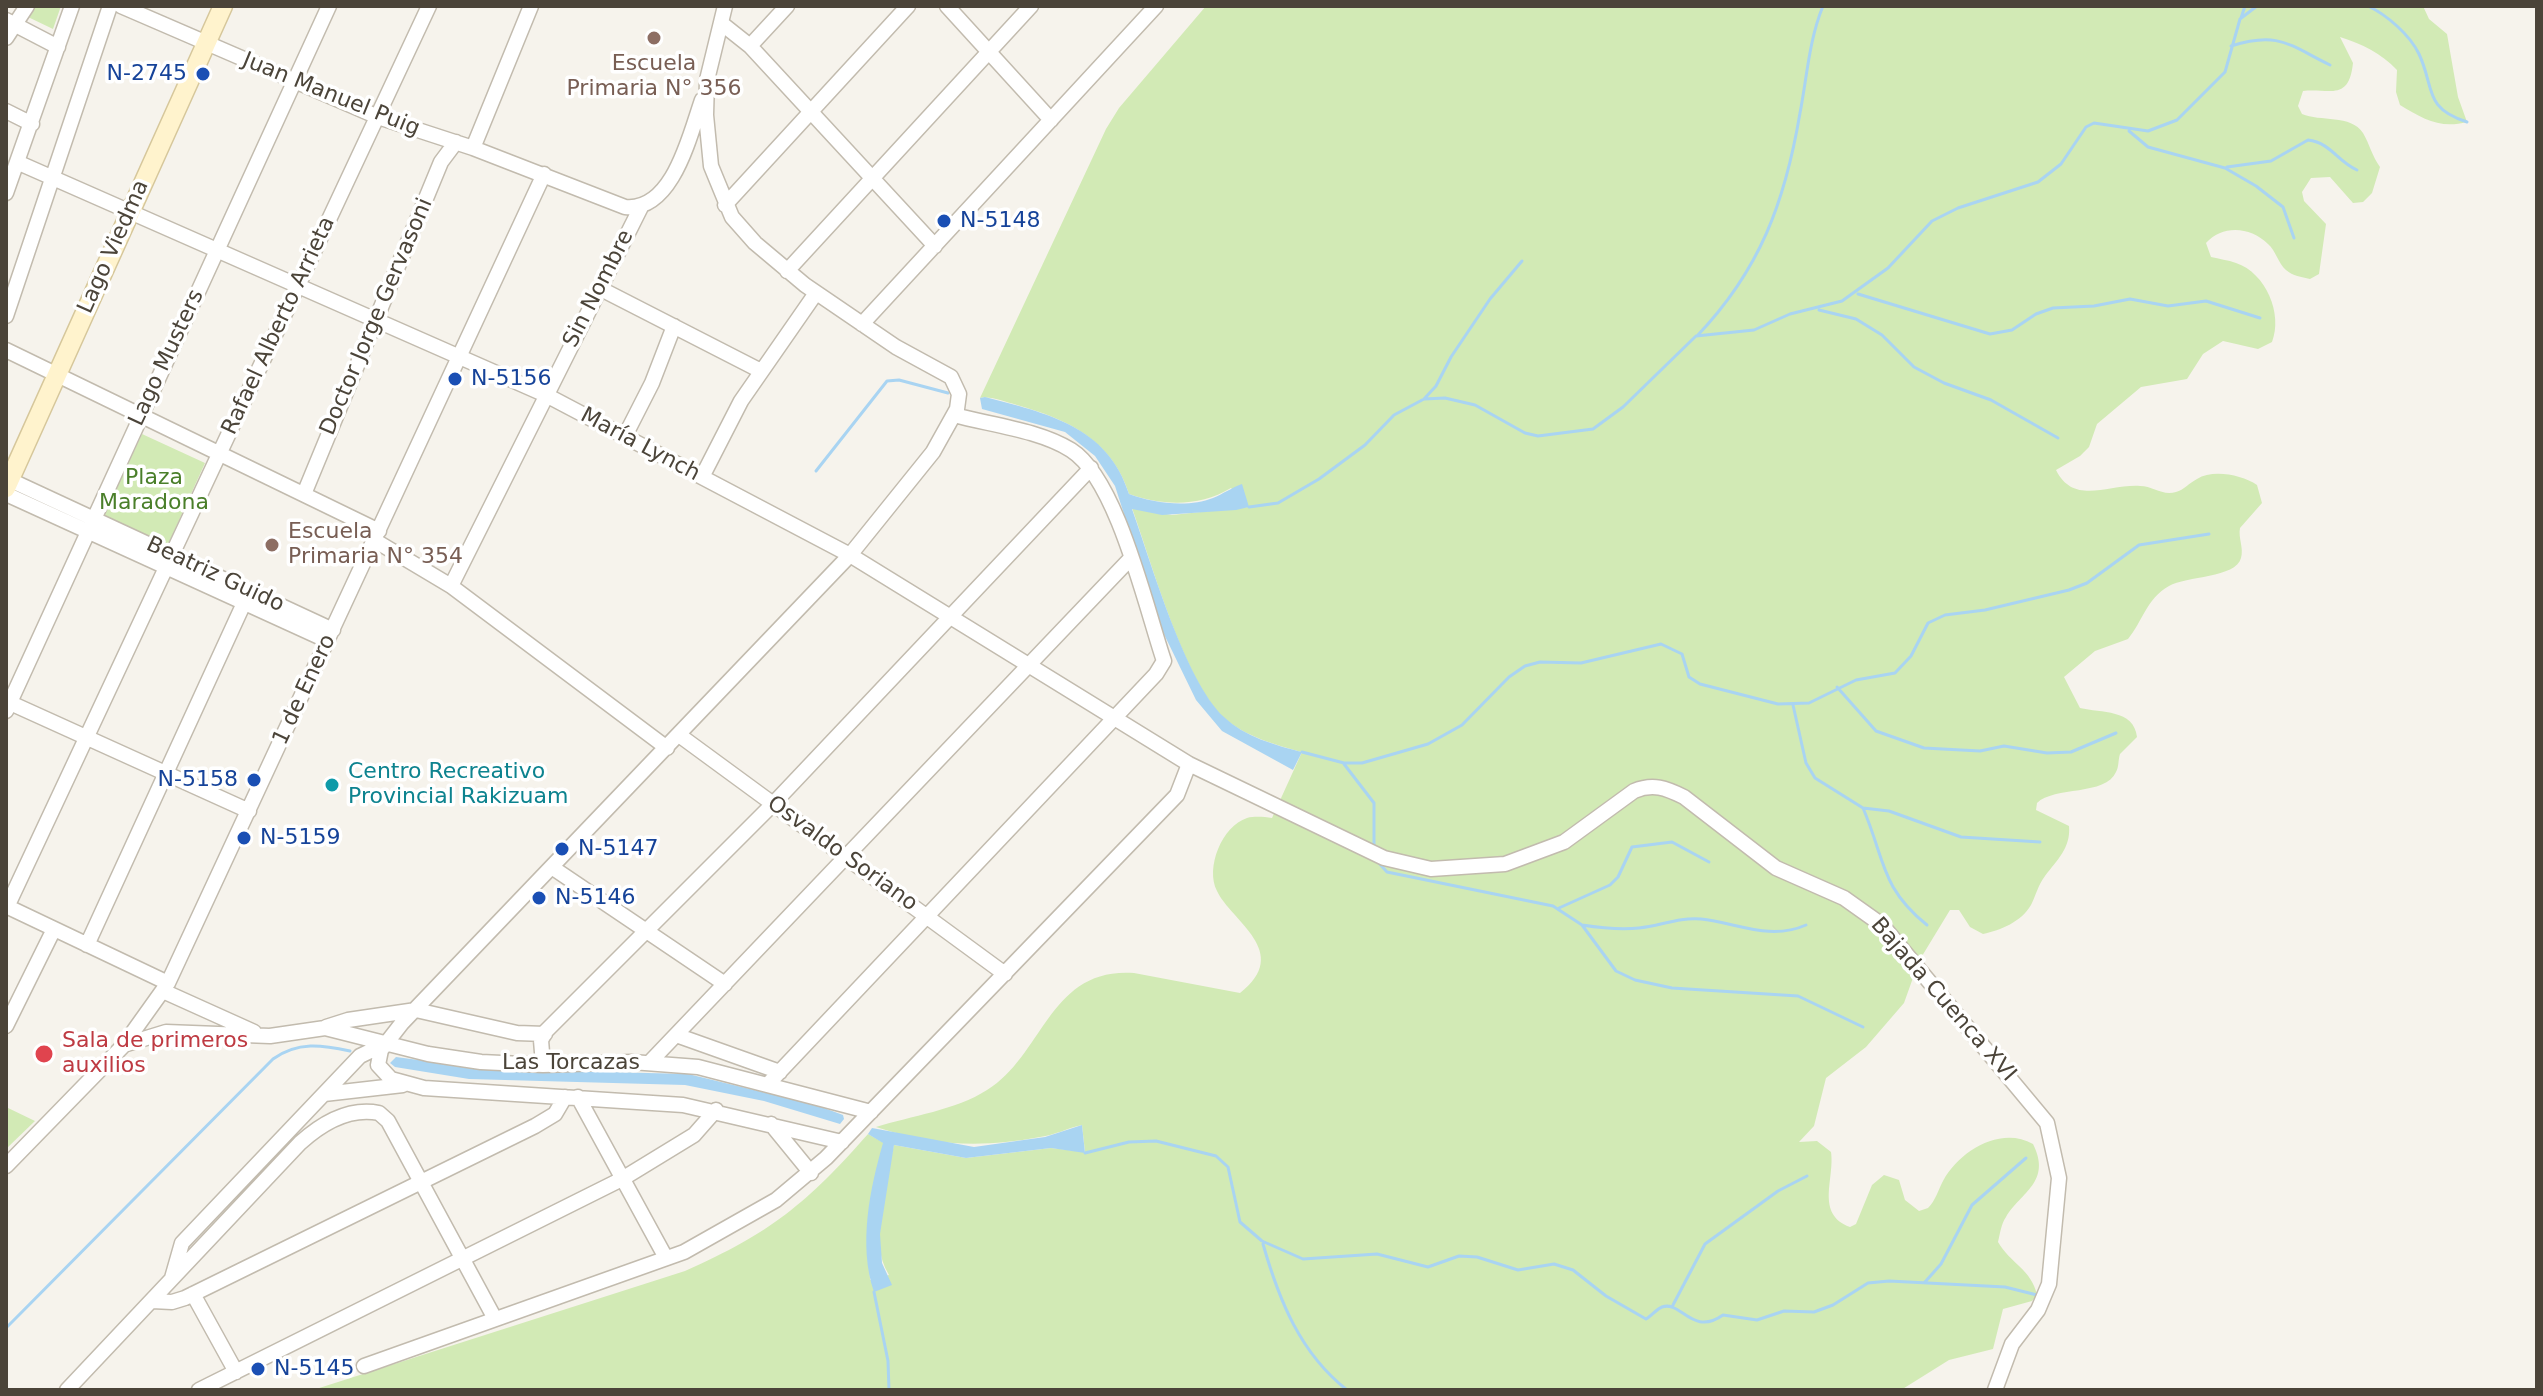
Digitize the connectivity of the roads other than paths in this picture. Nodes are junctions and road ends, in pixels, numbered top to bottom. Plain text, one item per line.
1 (27, 6) edge
2 (72, 6) edge
3 (110, 6) edge
4 (121, 6) edge
5 (223, 6) edge
6 (329, 6) edge
7 (429, 6) edge
8 (531, 6) edge
9 (725, 6) edge
10 (787, 6) edge
11 (908, 6) edge
12 (947, 6) edge
13 (1031, 6) edge
14 (1156, 6) edge
15 (10, 22) edge
16 (721, 23) junction
17 (6, 38) edge
18 (206, 44) junction
19 (750, 46) junction
20 (58, 47) junction
21 (989, 52) junction
22 (707, 80) junction
23 (294, 84) junction
24 (6, 111) edge
25 (811, 112) junction
26 (378, 117) junction
27 (1051, 120) junction
28 (32, 124) junction
29 (456, 142) junction
30 (473, 148) junction
31 (19, 163) junction
32 (544, 174) junction
33 (52, 178) junction
34 (873, 178) junction
35 (6, 193) edge
36 (725, 205) junction
37 (641, 207) junction
38 (130, 212) junction
39 (935, 246) junction
40 (217, 250) junction
41 (787, 271) junction
42 (298, 286) junction
43 (599, 288) junction
44 (816, 293) junction
45 (6, 316) edge
46 (376, 320) junction
47 (862, 324) junction
48 (674, 326) junction
49 (6, 350) edge
50 (459, 357) junction
51 (761, 371) junction
52 (57, 375) junction
53 (546, 395) junction
54 (954, 415) junction
55 (141, 416) junction
56 (625, 436) junction
57 (13, 454) edge
58 (219, 454) junction
59 (1091, 468) junction
60 (702, 477) junction
61 (7, 488) edge
62 (304, 494) junction
63 (91, 526) junction
64 (377, 535) junction
65 (850, 555) junction
66 (1130, 559) junction
67 (169, 561) junction
68 (451, 586) junction
69 (244, 603) junction
70 (950, 617) junction
71 (330, 635) junction
72 (1029, 665) junction
73 (7, 705) edge
74 (1115, 718) junction
75 (679, 735) junction
76 (87, 738) junction
77 (667, 748) junction
78 (1189, 764) junction
79 (166, 773) junction
80 (773, 804) junction
81 (249, 811) junction
82 (846, 857) junction
83 (553, 868) junction
84 (7, 906) edge
85 (926, 916) junction
86 (54, 929) junction
87 (646, 930) junction
88 (87, 945) junction
89 (1005, 974) junction
90 (725, 984) junction
91 (166, 987) junction
92 (416, 1010) junction
93 (6, 1026) edge
94 (325, 1028) junction
95 (545, 1034) junction
96 (676, 1035) junction
97 (270, 1036) junction
98 (385, 1043) junction
99 (123, 1046) junction
100 (650, 1062) junction
101 (543, 1065) junction
102 (780, 1072) junction
103 (769, 1083) junction
104 (407, 1085) junction
105 (324, 1094) junction
106 (572, 1097) junction
107 (716, 1110) junction
108 (871, 1112) junction
109 (771, 1123) junction
110 (842, 1142) junction
111 (6, 1166) edge
112 (811, 1173) junction
113 (622, 1179) junction
114 (421, 1182) junction
115 (666, 1258) junction
116 (463, 1261) junction
117 (172, 1279) junction
118 (189, 1296) junction
119 (152, 1301) junction
120 (494, 1317) junction
121 (364, 1366) dead end
122 (236, 1372) junction
123 (67, 1390) edge
124 (199, 1390) edge
125 (1995, 1390) edge

1 - 15 street
2 - 20 street
3 - 33 street
4 - 18 street, Juan Manuel Puig
5 - 18 main road, Lago Viedma
6 - 23 street, Lago Musters
7 - 26 street, Rafael Alberto Arrieta
8 - 30 street
9 - 16 street
10 - 19 street
11 - 25 street
12 - 21 street
13 - 21 street
14 - 27 street
15 - 17 street
15 - 20 street
16 - 19 street
16 - 22 street
18 - 23 street, Juan Manuel Puig
18 - 38 main road, Lago Viedma
19 - 25 street
20 - 28 street
21 - 27 street
21 - 34 street
22 - 36 street
22 - 37 street, Sin Nombre
23 - 26 street, Juan Manuel Puig
23 - 40 street, Lago Musters
24 - 28 street
25 - 34 street
25 - 36 street
26 - 29 street, Juan Manuel Puig
26 - 42 street, Rafael Alberto Arrieta
27 - 39 street
28 - 31 street
29 - 30 street, Juan Manuel Puig
29 - 46 street, Doctor Jorge Gervasoni
30 - 32 street, Juan Manuel Puig
31 - 33 street, María Lynch
31 - 35 street
32 - 37 street, Sin Nombre
32 - 50 street, 1 de Enero
33 - 38 street, María Lynch
33 - 45 street
34 - 39 street
34 - 41 street
36 - 41 street
37 - 43 street, Sin Nombre
38 - 40 street, María Lynch
38 - 52 main road, Lago Viedma
39 - 47 street
40 - 42 street, María Lynch
40 - 55 street, Lago Musters
41 - 44 street
42 - 46 street, María Lynch
42 - 58 street, Rafael Alberto Arrieta
43 - 48 street
43 - 53 street, Sin Nombre
44 - 47 street
44 - 51 street
46 - 50 street, María Lynch
46 - 62 street, Doctor Jorge Gervasoni
47 - 54 street
48 - 51 street
48 - 56 street
49 - 52 street
50 - 53 street, María Lynch
50 - 64 street, 1 de Enero
51 - 60 street
52 - 55 street
52 - 57 main road, Lago Viedma
53 - 56 street, María Lynch
53 - 68 street, Sin Nombre
54 - 59 street
54 - 65 street
55 - 58 street
55 - 63 street, Lago Musters
56 - 60 street, María Lynch
57 - 61 main road, Lago Viedma
58 - 62 street
58 - 67 street, Rafael Alberto Arrieta
59 - 66 street
59 - 70 street
60 - 65 street, María Lynch
61 - 63 street, Beatriz Guido
62 - 64 street
63 - 67 street, Beatriz Guido
63 - 73 street, Lago Musters
64 - 68 street
64 - 71 street, 1 de Enero
65 - 70 street, María Lynch
65 - 75 street
66 - 72 street
66 - 74 street
67 - 69 street, Beatriz Guido
67 - 71 street, Beatriz Guido
67 - 76 street, Rafael Alberto Arrieta
68 - 77 street
69 - 71 street, Beatriz Guido
69 - 79 street
70 - 72 street, María Lynch
70 - 80 street
71 - 81 street, 1 de Enero
72 - 74 street, María Lynch
72 - 82 street
73 - 76 street
74 - 78 street, María Lynch
74 - 85 street
75 - 77 street
75 - 80 street, Osvaldo Soriano
76 - 79 street
76 - 84 street, Rafael Alberto Arrieta
77 - 83 street
78 - 89 street
78 - 125 street, Bajada Cuenca XVI
79 - 81 street
79 - 88 street
80 - 82 street, Osvaldo Soriano
80 - 87 street
81 - 91 street, 1 de Enero
82 - 85 street, Osvaldo Soriano
82 - 90 street
83 - 87 street
83 - 92 street
84 - 86 street, Las Torcazas
85 - 89 street, Osvaldo Soriano
85 - 102 street
86 - 88 street, Las Torcazas
86 - 93 street
87 - 90 street
87 - 95 street
88 - 91 street, Las Torcazas
89 - 108 street
90 - 96 street
91 - 97 street, Las Torcazas
91 - 99 street, 1 de Enero
92 - 94 street
92 - 95 street
92 - 98 street
94 - 97 street, Las Torcazas
94 - 98 street, Las Torcazas
95 - 101 street
96 - 100 street
96 - 102 street
97 - 99 street, Las Torcazas
98 - 101 street, Las Torcazas
98 - 104 street
98 - 105 street
99 - 111 street, 1 de Enero
100 - 101 street, Las Torcazas
100 - 103 street, Las Torcazas
102 - 103 street
103 - 108 street, Las Torcazas
104 - 105 street
104 - 106 street
105 - 117 street
106 - 107 street
106 - 113 street
106 - 114 street
107 - 109 street
107 - 113 street
108 - 110 street
109 - 110 street
109 - 112 street
110 - 112 street
112 - 115 street
113 - 115 street
113 - 116 street
114 - 116 street
114 - 117 street
114 - 118 street
115 - 120 street
116 - 120 street
116 - 122 street
117 - 118 street
117 - 119 street
118 - 119 street
118 - 122 street
119 - 123 street
120 - 121 street
122 - 124 street

